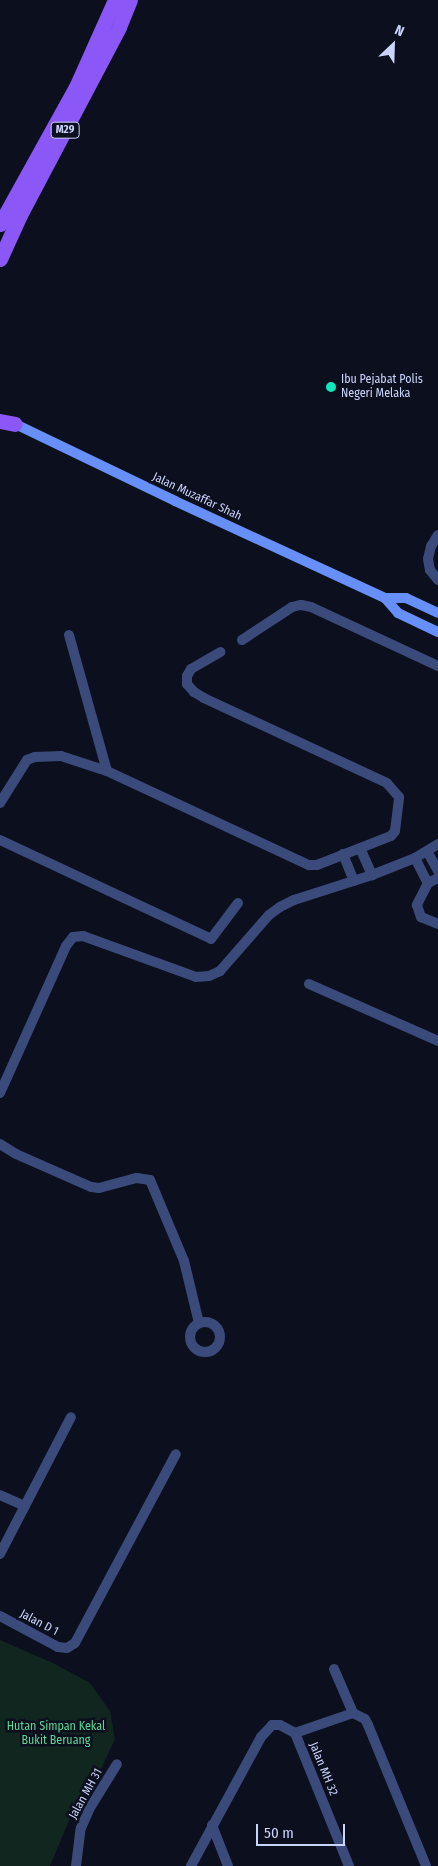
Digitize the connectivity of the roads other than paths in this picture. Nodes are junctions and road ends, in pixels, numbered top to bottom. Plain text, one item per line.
1 (115, 0) edge
2 (130, 0) edge
3 (0, 224) edge
4 (0, 259) edge
5 (4, 419) edge
6 (438, 535) edge
7 (438, 580) edge
8 (386, 598) junction
9 (438, 613) edge
10 (438, 632) edge
11 (68, 635) dead end
12 (242, 640) dead end
13 (220, 652) dead end
14 (438, 666) edge
15 (107, 771) junction
16 (0, 803) edge
17 (0, 840) edge
18 (438, 844) edge
19 (360, 848) junction
20 (427, 851) junction
21 (343, 854) junction
22 (415, 858) junction
23 (438, 871) edge
24 (372, 875) junction
25 (438, 878) edge
26 (354, 881) junction
27 (428, 884) junction
28 (238, 903) dead end
29 (438, 924) edge
30 (309, 984) dead end
31 (438, 1041) edge
32 (0, 1093) edge
33 (0, 1144) edge
34 (199, 1322) dead end
35 (71, 1418) dead end
36 (176, 1454) dead end
37 (0, 1495) edge
38 (25, 1506) junction
39 (0, 1554) edge
40 (0, 1616) edge
41 (334, 1669) dead end
42 (353, 1713) junction
43 (296, 1733) junction
44 (116, 1764) dead end
45 (212, 1825) junction
46 (76, 1866) edge
47 (191, 1866) edge
48 (228, 1866) edge
49 (349, 1866) edge
50 (426, 1866) edge

1 - 3 main road, M29
2 - 4 main road, M29
5 - 8 main road, Jalan Muzaffar Shah
6 - 7 street
8 - 9 main road, Jalan Muzaffar Shah
8 - 10 main road, Jalan Muzaffar Shah
11 - 15 street
12 - 14 street
13 - 19 street
15 - 16 street
15 - 21 street
17 - 28 street
18 - 20 street
19 - 21 street
19 - 24 street
20 - 22 street
20 - 23 street
21 - 26 street
22 - 24 street
22 - 27 street
24 - 26 street
25 - 27 street
26 - 32 street
27 - 29 street
30 - 31 street
33 - 34 street
35 - 38 street
36 - 40 street, Jalan D 1
37 - 38 street
38 - 39 street
41 - 42 street
42 - 43 street
42 - 50 street
43 - 45 street, Jalan MH 32
43 - 49 street, Jalan MH 32
44 - 46 street, Jalan MH 31
45 - 47 street
45 - 48 street

